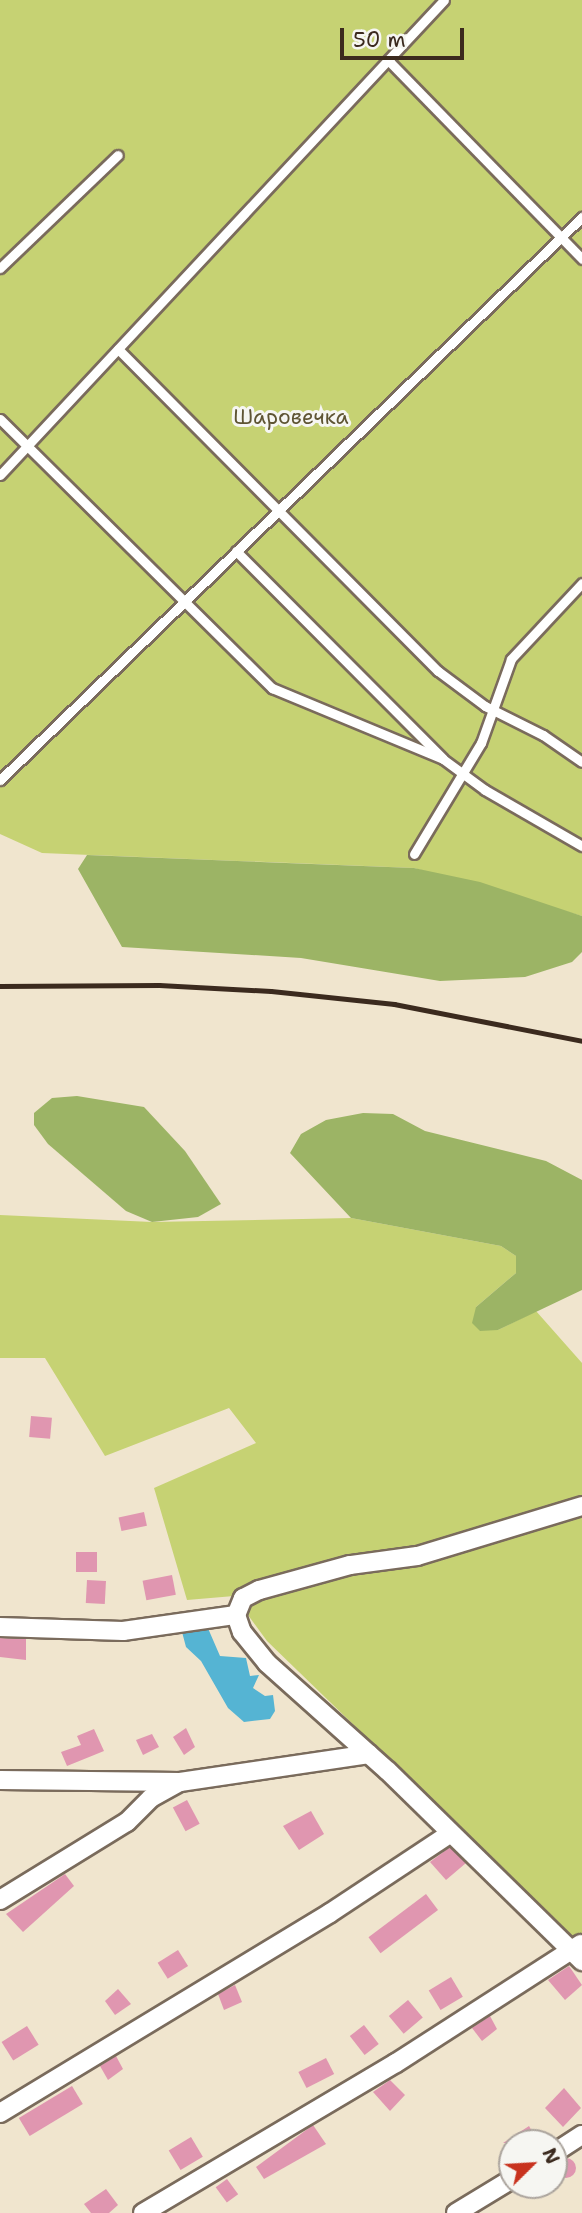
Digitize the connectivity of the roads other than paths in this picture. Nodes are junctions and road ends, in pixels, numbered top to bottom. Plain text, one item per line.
1 (444, 0) edge
2 (388, 60) junction
3 (118, 155) dead end
4 (582, 217) edge
5 (561, 237) junction
6 (582, 259) edge
7 (0, 268) edge
8 (118, 349) junction
9 (0, 419) edge
10 (28, 448) junction
11 (0, 475) edge
12 (276, 512) junction
13 (236, 551) junction
14 (582, 583) edge
15 (184, 602) junction
16 (494, 711) junction
17 (443, 759) junction
18 (582, 762) edge
19 (461, 773) junction
20 (0, 780) edge
21 (582, 845) edge
22 (414, 854) dead end
23 (582, 1506) edge
24 (236, 1615) junction
25 (0, 1627) edge
26 (369, 1754) junction
27 (0, 1780) edge
28 (180, 1782) junction
29 (448, 1835) junction
30 (0, 1900) edge
31 (578, 1952) edge
32 (0, 2113) edge
33 (498, 2188) edge
34 (143, 2213) edge
35 (456, 2213) edge

1 - 2 lane
2 - 5 lane
2 - 8 lane
3 - 7 lane
4 - 5 lane
5 - 6 lane
5 - 12 lane
8 - 10 lane
8 - 12 lane
9 - 10 lane
10 - 11 lane
10 - 15 lane
12 - 13 lane
12 - 16 lane
13 - 15 lane
13 - 17 lane
14 - 16 lane
15 - 17 lane
15 - 20 lane
16 - 18 lane
16 - 19 lane
17 - 19 lane
19 - 21 lane
19 - 22 lane
23 - 24 street
24 - 25 street
24 - 26 street
26 - 28 street
26 - 29 street
27 - 28 street
28 - 30 street
29 - 31 street
29 - 32 street
31 - 34 street
33 - 35 street

